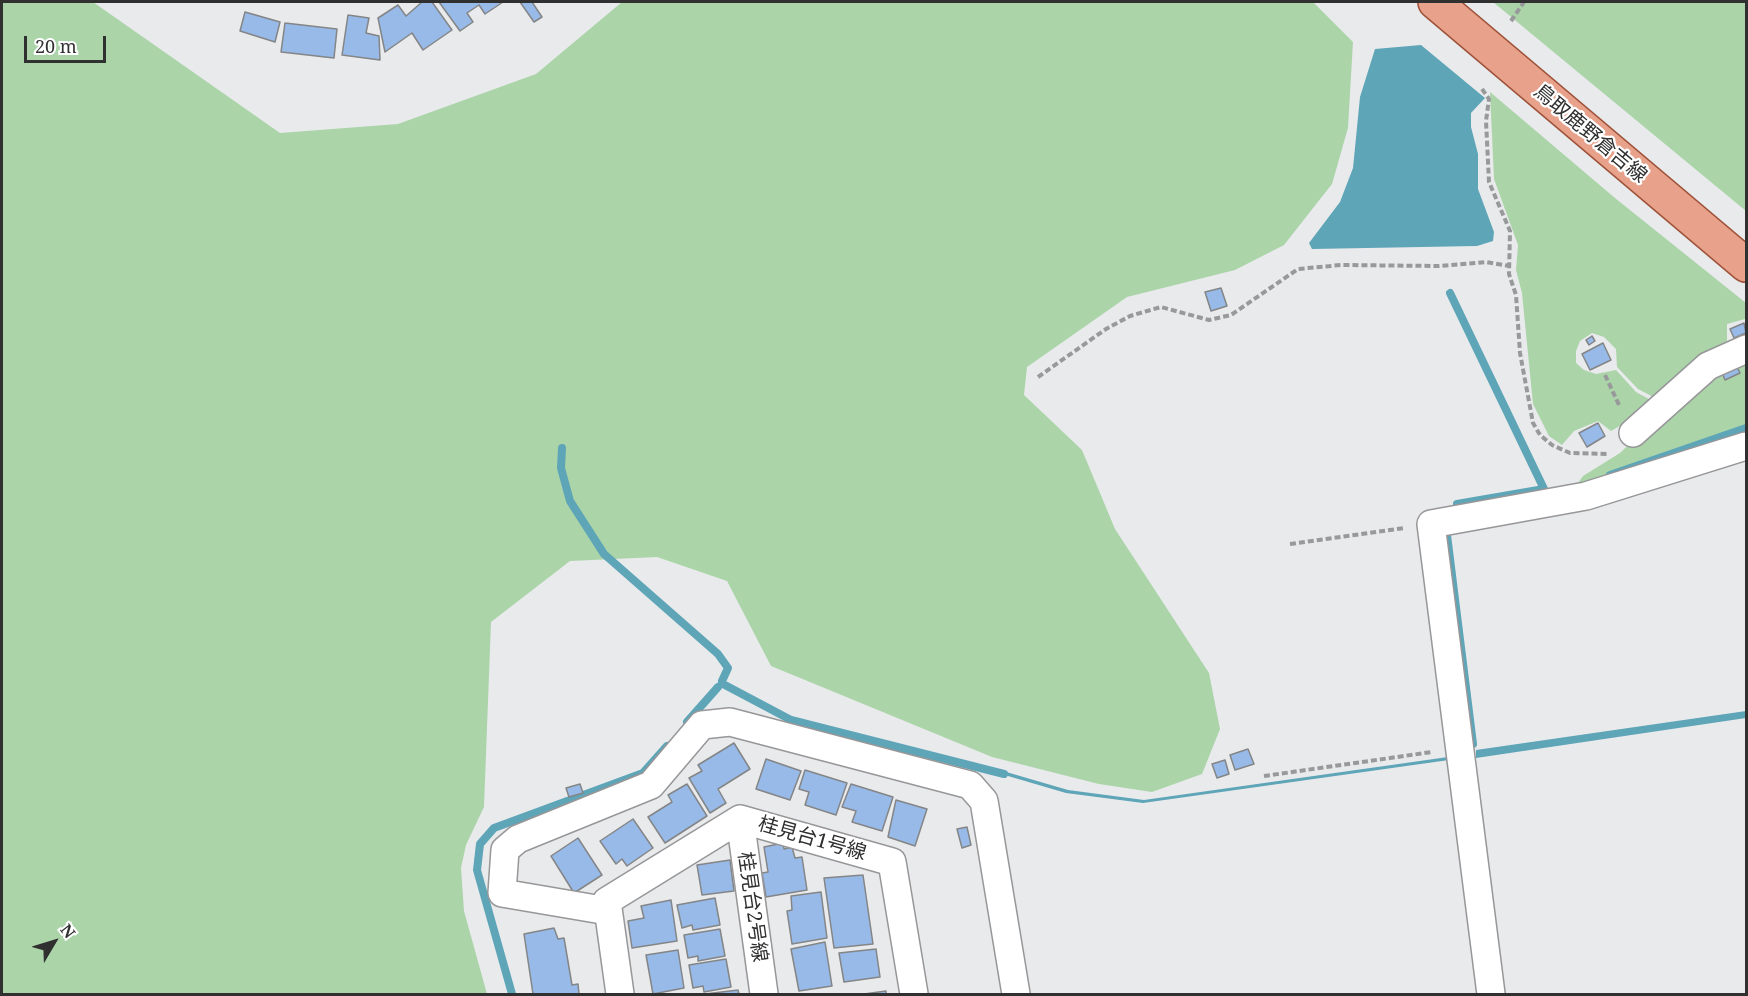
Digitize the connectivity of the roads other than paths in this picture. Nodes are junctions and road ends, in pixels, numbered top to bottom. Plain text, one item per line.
1 (1435, 2) edge
2 (1746, 265) edge
3 (1746, 349) edge
4 (1632, 433) road end
5 (1746, 446) edge
6 (740, 819) junction
7 (608, 911) junction
8 (620, 994) edge
9 (764, 994) edge
10 (914, 994) edge
11 (1016, 994) edge
12 (1491, 994) edge

1 - 2 main road, 鳥取鹿野倉吉線
3 - 4 street
5 - 12 street
6 - 7 street, 桂見台1号線
6 - 9 street, 桂見台2号線
6 - 10 street, 桂見台1号線
7 - 8 street
7 - 11 street

